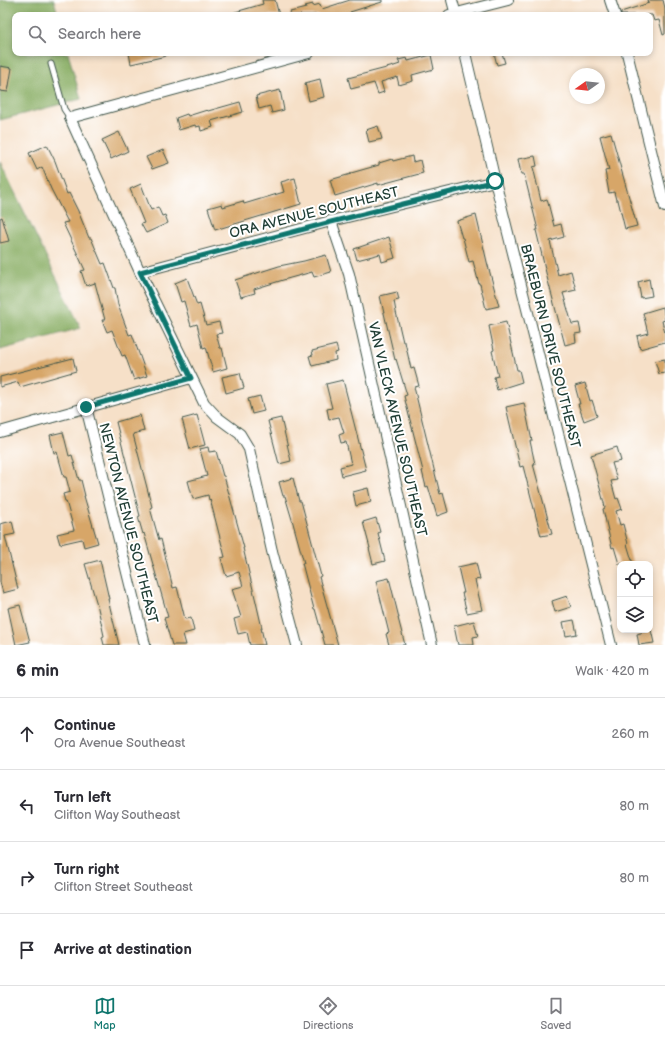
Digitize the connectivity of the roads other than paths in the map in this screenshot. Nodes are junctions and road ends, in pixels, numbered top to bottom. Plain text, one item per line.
1 (452, 0) edge
2 (508, 0) edge
3 (610, 0) edge
4 (453, 12) edge
5 (461, 12) edge
6 (614, 12) edge
7 (298, 56) edge
8 (466, 56) edge
9 (628, 56) edge
10 (51, 64) dead end
11 (70, 118) junction
12 (495, 181) junction
13 (665, 207) edge
14 (331, 222) junction
15 (140, 272) junction
16 (191, 378) junction
17 (86, 407) junction
18 (0, 432) edge
19 (145, 645) edge
20 (297, 645) edge
21 (432, 645) edge
22 (611, 645) edge

1 - 4 street
2 - 5 street
3 - 6 street
7 - 11 street
8 - 12 street, BRAEBURN DRIVE SOUTHEAST
9 - 13 street
10 - 11 lane
11 - 15 street
12 - 14 street, ORA AVENUE SOUTHEAST
12 - 22 street, BRAEBURN DRIVE SOUTHEAST
14 - 15 street, ORA AVENUE SOUTHEAST
14 - 21 street, VAN VLECK AVENUE SOUTHEAST
15 - 16 street
16 - 17 street
16 - 20 street
17 - 18 street
17 - 19 street, NEWTON AVENUE SOUTHEAST

